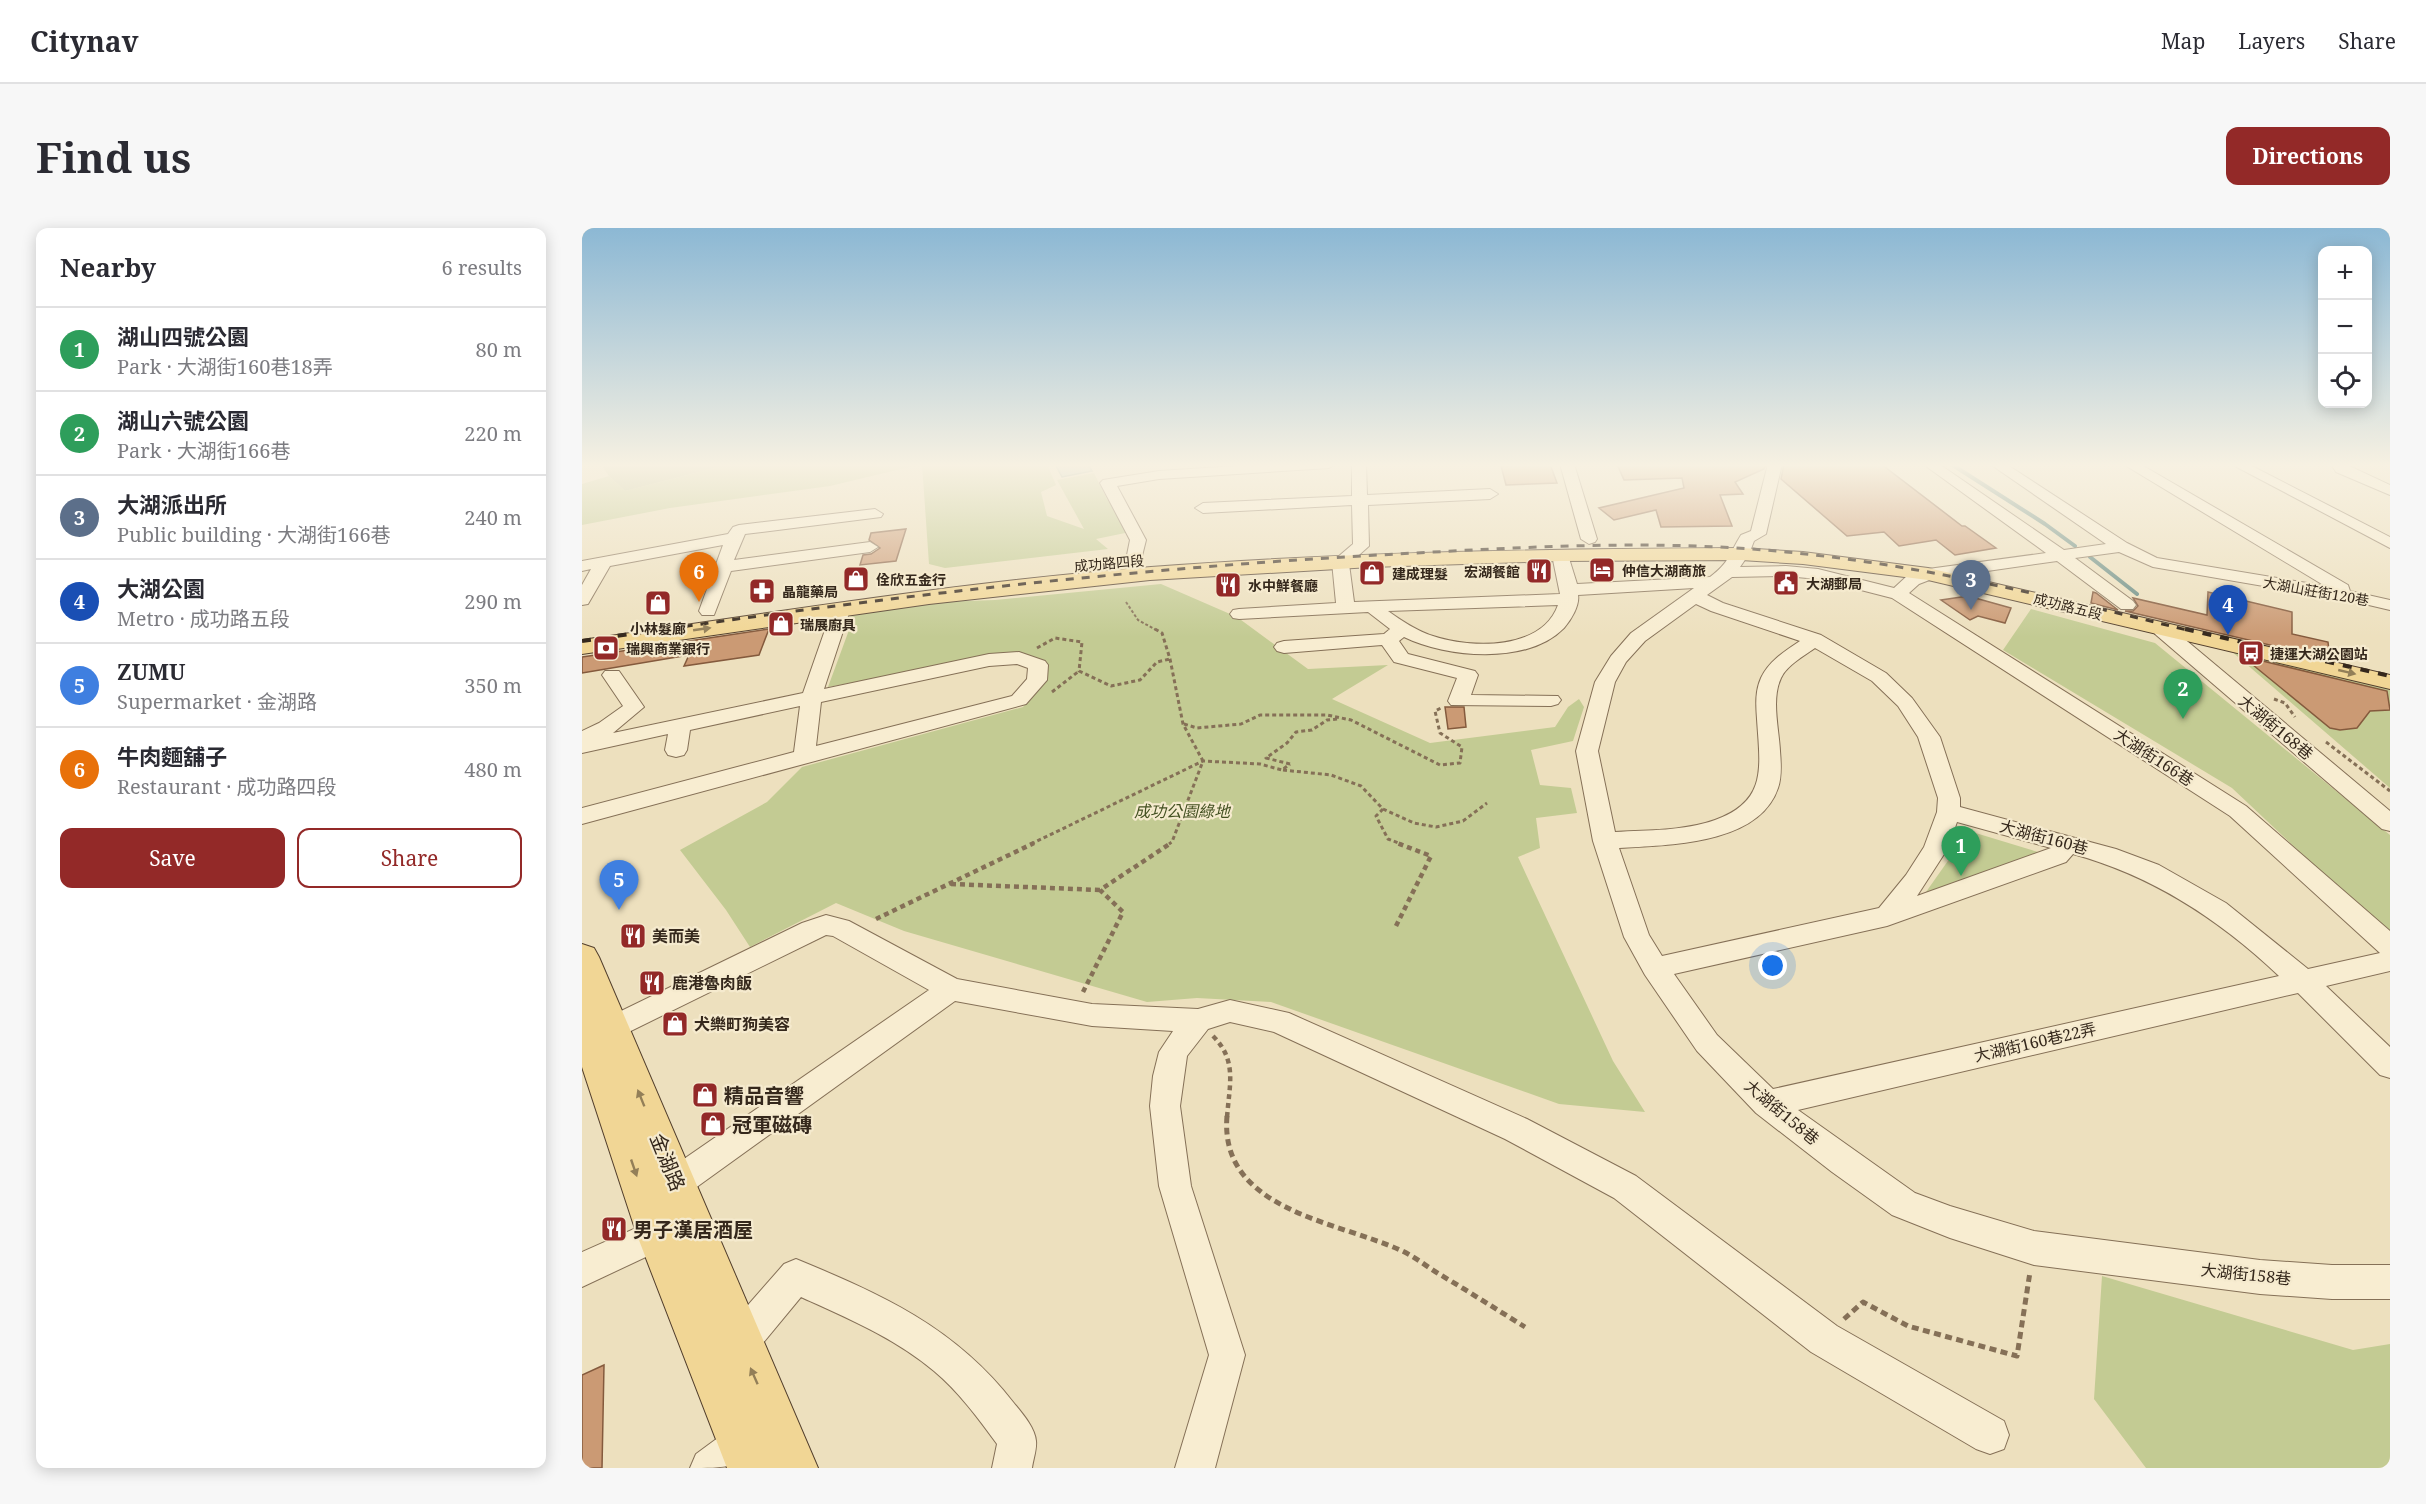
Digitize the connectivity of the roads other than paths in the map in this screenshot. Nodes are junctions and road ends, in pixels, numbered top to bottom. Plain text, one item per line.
1 (808, 522) edge
2 (1128, 522) edge
3 (1360, 522) edge
4 (1584, 522) edge
5 (1761, 522) edge
6 (2013, 522) edge
7 (2083, 522) edge
8 (2228, 522) edge
9 (2349, 522) edge
10 (734, 538) junction
11 (1589, 539) junction
12 (2390, 543) edge
13 (1361, 546) junction
14 (870, 547) dead end
15 (2121, 547) junction
16 (1560, 555) junction
17 (2060, 555) junction
18 (1134, 560) junction
19 (604, 562) junction
20 (1340, 562) junction
21 (582, 566) edge
22 (724, 567) junction
23 (1725, 568) junction
24 (1961, 568) junction
25 (1928, 574) junction
26 (1569, 594) junction
27 (1898, 594) junction
28 (2356, 597) junction
29 (582, 600) edge
30 (2127, 605) junction
31 (2390, 605) edge
32 (1372, 606) junction
33 (1346, 608) junction
34 (841, 610) junction
35 (708, 611) junction
36 (1239, 614) dead end
37 (582, 628) edge
38 (2162, 630) junction
39 (1396, 634) junction
40 (1814, 639) junction
41 (1284, 646) dead end
42 (582, 647) edge
43 (2390, 663) edge
44 (612, 675) dead end
45 (2390, 682) edge
46 (811, 698) junction
47 (1551, 700) dead end
48 (680, 725) junction
49 (582, 739) edge
50 (582, 746) edge
51 (676, 750) dead end
52 (804, 755) junction
53 (1949, 812) junction
54 (582, 816) edge
55 (2390, 823) edge
56 (1605, 840) junction
57 (2068, 844) junction
58 (1887, 916) junction
59 (2390, 946) edge
60 (582, 957) edge
61 (2390, 961) edge
62 (1655, 968) junction
63 (2302, 981) junction
64 (951, 989) junction
65 (1198, 1021) junction
66 (592, 1031) edge
67 (2390, 1066) edge
68 (1767, 1104) junction
69 (675, 1212) junction
70 (582, 1270) edge
71 (2390, 1282) edge
72 (740, 1342) junction
73 (1990, 1436) dead end
74 (756, 1444) edge
75 (710, 1468) edge
76 (793, 1468) edge
77 (1012, 1468) edge
78 (1195, 1468) edge

1 - 10 street
2 - 18 street
3 - 13 street
4 - 11 street
5 - 23 street, 大湖街158巷
6 - 17 street
7 - 15 street, 大湖山莊街120巷
8 - 28 street
9 - 12 street
10 - 19 street
10 - 22 street
11 - 13 main road, 成功路四段
11 - 23 main road, 成功路四段
13 - 18 main road, 成功路四段
13 - 20 street
14 - 22 street
15 - 17 street
15 - 28 street, 大湖山莊街120巷
16 - 20 main road, 成功路四段
16 - 23 main road, 成功路四段
16 - 26 street
17 - 24 street
17 - 30 street
18 - 35 main road, 成功路四段
19 - 21 street
19 - 29 street
20 - 33 street
20 - 34 main road, 成功路四段
22 - 35 street
23 - 24 main road, 成功路五段
23 - 25 main road, 成功路五段
23 - 26 street, 大湖街166巷
23 - 27 street, 大湖街166巷
23 - 40 street
23 - 56 street, 大湖街158巷
24 - 25 street
24 - 30 main road, 成功路五段
25 - 27 street
25 - 38 main road, 成功路五段
26 - 32 street, 大湖街166巷
26 - 39 street
27 - 59 street, 大湖街166巷
28 - 31 street, 大湖山莊街120巷
30 - 43 main road, 成功路五段
32 - 33 street, 大湖街166巷
32 - 39 street
33 - 36 street, 大湖街166巷
42 -> 34 main road, 成功路四段
34 - 46 street
35 - 37 main road, 成功路四段
38 -> 45 main road, 成功路五段
38 - 55 street, 大湖街168巷
39 - 41 street
39 - 47 street
40 - 53 street
40 - 56 street
44 - 49 street
46 - 48 street
46 - 52 street
46 - 52 street
48 - 50 street
48 - 51 street
52 - 54 street
53 - 57 street, 大湖街160巷
53 - 58 street
56 - 62 street, 大湖街158巷
57 - 58 street
57 - 63 street, 大湖街160巷
58 - 62 street
60 - 66 main road, 金湖路
61 - 63 street, 大湖街160巷22弄
62 - 68 street, 大湖街158巷
63 - 67 street, 大湖街160巷
63 - 68 street, 大湖街160巷22弄
64 - 65 street
64 - 66 street
64 - 69 street
65 - 73 street
65 - 78 street
66 -> 69 main road, 金湖路
69 -> 66 main road, 金湖路
68 - 71 street, 大湖街158巷
69 - 70 street
69 - 72 main road, 金湖路
69 - 74 main road, 金湖路
74 -> 72 main road, 金湖路
72 - 77 street
74 - 75 street
74 - 76 main road, 金湖路

